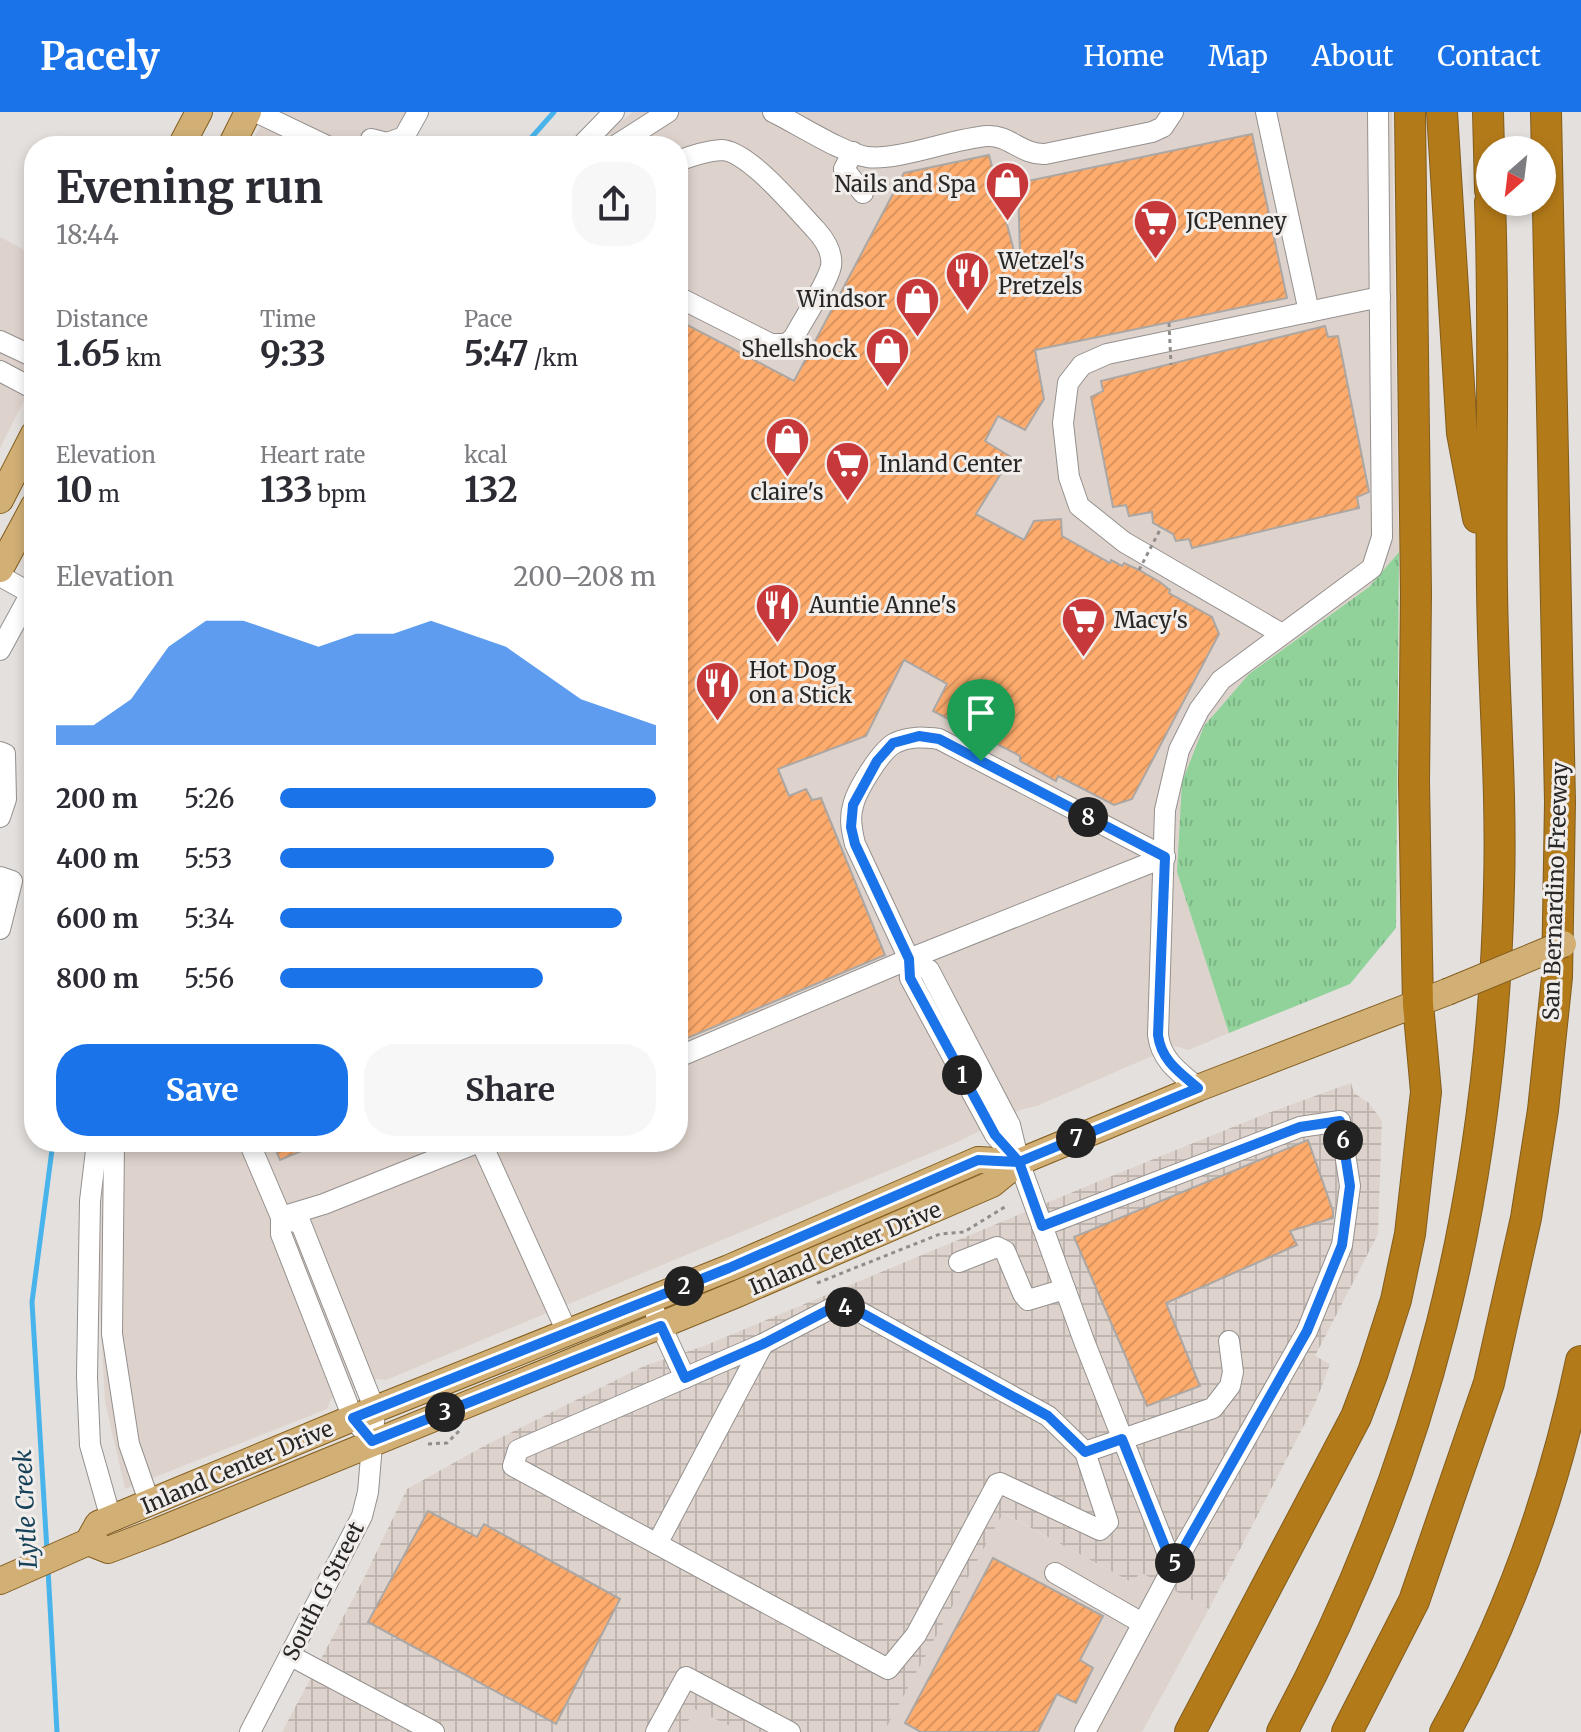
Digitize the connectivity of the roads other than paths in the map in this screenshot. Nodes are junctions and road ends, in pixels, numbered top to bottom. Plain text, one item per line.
1 (199, 112) edge
2 (248, 112) edge
3 (256, 112) edge
4 (418, 112) edge
5 (614, 112) edge
6 (668, 112) edge
7 (773, 112) edge
8 (1173, 112) edge
9 (1266, 112) edge
10 (1378, 112) edge
11 (1410, 112) edge
12 (1442, 112) edge
13 (1488, 112) edge
14 (1546, 112) edge
15 (186, 136) edge
16 (236, 136) edge
17 (283, 136) edge
18 (405, 136) edge
19 (591, 136) edge
20 (631, 136) edge
21 (1489, 136) edge
22 (853, 152) junction
23 (688, 159) edge
24 (863, 193) dead end
25 (1490, 216) edge
26 (1380, 297) junction
27 (688, 302) edge
28 (1309, 312) junction
29 (0, 341) edge
30 (24, 352) edge
31 (0, 371) edge
32 (24, 384) edge
33 (24, 453) edge
34 (0, 500) edge
35 (24, 539) edge
36 (0, 569) edge
37 (0, 576) edge
38 (24, 590) edge
39 (1492, 591) junction
40 (24, 608) edge
41 (1282, 634) junction
42 (0, 650) edge
43 (1581, 721) edge
44 (0, 752) edge
45 (1560, 802) junction
46 (0, 817) edge
47 (1165, 857) junction
48 (0, 877) edge
49 (0, 929) edge
50 (1581, 937) edge
51 (909, 959) junction
52 (1418, 1004) junction
53 (688, 1053) edge
54 (1198, 1088) junction
55 (96, 1152) edge
56 (114, 1152) edge
57 (253, 1152) edge
58 (455, 1152) edge
59 (485, 1152) edge
60 (1019, 1162) junction
61 (281, 1217) junction
62 (1042, 1226) junction
63 (959, 1262) dead end
64 (1065, 1289) junction
65 (650, 1300) junction
66 (661, 1326) junction
67 (568, 1334) junction
68 (1229, 1341) dead end
69 (763, 1344) junction
70 (1581, 1361) edge
71 (685, 1378) junction
72 (364, 1414) junction
73 (1122, 1439) junction
74 (372, 1441) junction
75 (1339, 1451) junction
76 (1085, 1452) junction
77 (1551, 1475) junction
78 (150, 1504) junction
79 (111, 1519) junction
80 (88, 1542) junction
81 (657, 1544) junction
82 (1173, 1567) junction
83 (1055, 1573) dead end
84 (0, 1581) edge
85 (1142, 1623) junction
86 (291, 1656) junction
87 (250, 1732) edge
88 (434, 1732) edge
89 (656, 1732) edge
90 (790, 1732) edge
91 (1085, 1732) edge
92 (1190, 1732) edge
93 (1208, 1732) edge
94 (1282, 1732) edge
95 (1347, 1732) edge
96 (1428, 1732) edge
97 (1445, 1732) edge

1 - 15 main road
2 - 16 main road
3 - 17 street
4 - 18 street
5 - 19 street
6 - 20 street
7 - 22 street
8 - 22 street
9 - 28 street
10 - 26 street
11 - 52 highway
12 - 39 highway
13 - 21 highway
14 - 45 highway, San Bernardino Freeway
22 - 24 street
23 - 27 street
25 - 39 highway
26 - 28 street
26 - 41 street
28 - 41 street
29 - 30 street
31 - 32 street
33 - 34 main road
35 - 36 main road
37 - 38 street
39 - 94 highway
40 - 42 street
41 - 47 street
43 - 45 highway
44 - 46 street
45 - 95 highway, San Bernardino Freeway
47 - 51 street
47 - 51 street
47 - 54 street
48 - 49 street
50 - 52 main road, Inland Center Drive, bridge
51 - 53 street
51 - 60 street
52 - 54 main road, Inland Center Drive
52 - 75 highway
54 - 60 main road, Inland Center Drive
55 - 79 street
56 - 78 street
57 - 61 street
58 - 61 street
59 - 67 street
60 - 62 street
60 - 65 main road, Inland Center Drive
60 - 66 main road, Inland Center Drive
61 - 72 street
62 - 64 street
62 - 82 street
63 - 64 street
64 - 73 street
65 - 66 street
65 - 67 main road, Inland Center Drive
66 - 71 street
66 - 74 main road, Inland Center Drive
67 - 72 main road, Inland Center Drive
68 - 73 street
69 - 71 street
69 - 76 street
69 - 81 street
70 - 77 highway
71 - 81 street
72 - 74 street
72 - 78 main road, Inland Center Drive
73 - 76 street
73 - 82 street
74 - 80 main road, Inland Center Drive
74 - 86 street, South G Street
75 - 92 highway
75 - 93 highway
76 - 81 street
77 - 96 highway
77 - 97 highway
78 - 79 main road, Inland Center Drive
79 - 80 main road, Inland Center Drive
80 - 84 main road, Inland Center Drive
82 - 85 street
83 - 85 street
85 - 91 street
86 - 87 street, South G Street
86 - 88 street
89 - 90 street

